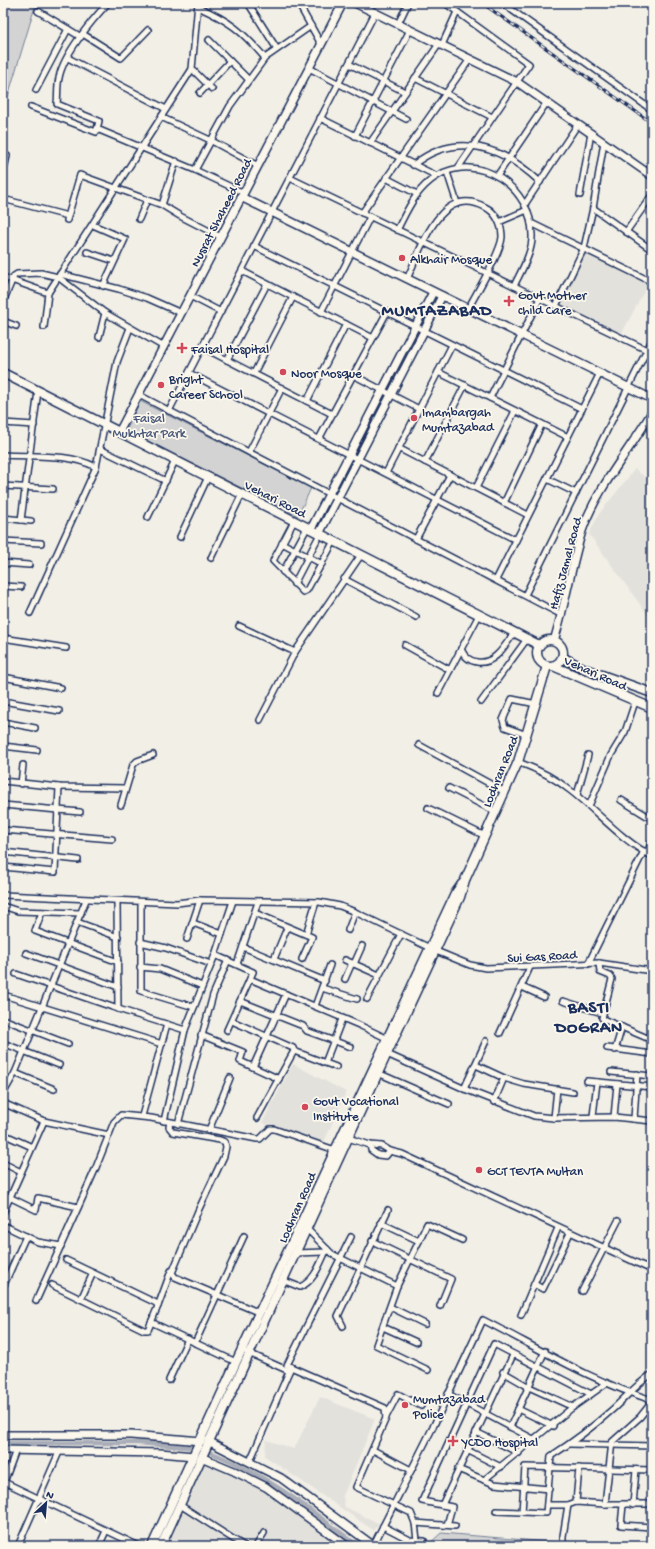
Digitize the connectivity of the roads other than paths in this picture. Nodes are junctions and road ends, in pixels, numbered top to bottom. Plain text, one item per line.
1 (108, 3) edge
2 (248, 3) edge
3 (298, 3) edge
4 (343, 3) edge
5 (356, 3) edge
6 (408, 3) edge
7 (445, 3) edge
8 (502, 3) edge
9 (198, 5) edge
10 (38, 11) dead end
11 (457, 12) junction
12 (375, 13) junction
13 (398, 24) junction
14 (311, 26) junction
15 (68, 29) junction
16 (148, 30) dead end
17 (410, 30) junction
18 (82, 35) junction
19 (209, 40) dead end
20 (322, 44) junction
21 (440, 44) junction
22 (277, 50) junction
23 (68, 58) junction
24 (265, 58) junction
25 (470, 59) junction
26 (230, 61) junction
27 (349, 64) junction
28 (309, 68) junction
29 (192, 69) junction
30 (415, 78) junction
31 (248, 80) junction
32 (384, 81) junction
33 (518, 82) junction
34 (208, 84) junction
35 (338, 84) junction
36 (212, 89) dead end
37 (36, 90) dead end
38 (405, 92) junction
39 (200, 93) dead end
40 (445, 94) junction
41 (373, 102) junction
42 (546, 102) junction
43 (31, 107) dead end
44 (166, 109) junction
45 (652, 110) edge
46 (392, 112) junction
47 (161, 117) junction
48 (320, 118) junction
49 (492, 118) junction
50 (406, 119) dead end
51 (578, 124) junction
52 (97, 129) junction
53 (591, 133) junction
54 (355, 136) junction
55 (210, 140) junction
56 (604, 142) junction
57 (370, 143) junction
58 (472, 146) junction
59 (142, 147) junction
60 (7, 156) dead end
61 (510, 157) junction
62 (400, 158) junction
63 (176, 161) junction
64 (413, 165) junction
65 (258, 166) junction
66 (458, 168) junction
67 (195, 170) junction
68 (447, 172) junction
69 (3, 173) edge
70 (437, 176) junction
71 (497, 176) junction
72 (652, 176) edge
73 (290, 178) junction
74 (386, 178) junction
75 (540, 182) junction
76 (114, 189) junction
77 (416, 194) junction
78 (243, 195) junction
79 (580, 195) dead end
80 (652, 195) edge
81 (3, 199) edge
82 (147, 200) junction
83 (457, 203) junction
84 (525, 204) junction
85 (162, 205) junction
86 (593, 208) junction
87 (527, 210) junction
88 (272, 212) junction
89 (362, 213) junction
90 (370, 217) junction
91 (140, 219) dead end
92 (499, 222) junction
93 (531, 223) junction
94 (93, 225) junction
95 (397, 230) junction
96 (626, 232) junction
97 (221, 237) junction
98 (424, 242) junction
99 (254, 246) junction
100 (584, 248) junction
101 (652, 250) edge
102 (87, 252) dead end
103 (352, 252) junction
104 (114, 261) junction
105 (242, 271) junction
106 (486, 273) junction
107 (59, 276) junction
108 (3, 277) edge
109 (407, 279) junction
110 (11, 281) junction
111 (652, 282) edge
112 (267, 284) junction
113 (103, 286) junction
114 (334, 286) junction
115 (514, 286) junction
116 (433, 292) junction
117 (48, 293) junction
118 (190, 296) junction
119 (442, 296) junction
120 (293, 297) junction
121 (540, 298) junction
122 (3, 302) edge
123 (556, 306) junction
124 (468, 309) junction
125 (221, 312) junction
126 (321, 312) junction
127 (387, 312) junction
128 (106, 313) junction
129 (181, 313) junction
130 (3, 321) edge
131 (346, 324) junction
132 (16, 326) dead end
133 (415, 326) junction
134 (44, 327) dead end
135 (130, 328) junction
136 (423, 331) junction
137 (522, 335) junction
138 (99, 337) dead end
139 (373, 338) junction
140 (652, 340) edge
141 (452, 345) junction
142 (164, 347) junction
143 (202, 347) junction
144 (647, 350) junction
145 (227, 360) junction
146 (504, 371) junction
147 (438, 372) junction
148 (3, 373) edge
149 (189, 373) junction
150 (254, 373) junction
151 (600, 373) junction
152 (353, 375) junction
153 (465, 385) junction
154 (628, 387) junction
155 (282, 388) junction
156 (382, 390) junction
157 (38, 391) junction
158 (391, 394) junction
159 (139, 395) junction
160 (490, 398) junction
161 (652, 398) edge
162 (307, 401) junction
163 (419, 409) junction
164 (582, 409) junction
165 (169, 411) junction
166 (515, 411) junction
167 (652, 412) edge
168 (269, 414) junction
169 (332, 414) junction
170 (3, 423) edge
171 (649, 423) edge
172 (542, 424) junction
173 (34, 425) junction
174 (106, 426) junction
175 (119, 432) junction
176 (568, 437) junction
177 (319, 439) junction
178 (398, 448) junction
179 (100, 449) junction
180 (249, 452) junction
181 (3, 455) edge
182 (30, 455) junction
183 (349, 455) junction
184 (358, 459) junction
185 (175, 461) junction
186 (425, 462) junction
187 (96, 467) junction
188 (386, 473) junction
189 (450, 474) junction
190 (208, 477) junction
191 (547, 479) junction
192 (166, 481) junction
193 (3, 486) edge
194 (24, 487) junction
195 (476, 488) junction
196 (53, 489) dead end
197 (576, 492) junction
198 (242, 494) junction
199 (329, 494) junction
200 (337, 498) junction
201 (437, 499) junction
202 (504, 503) junction
203 (528, 515) junction
204 (148, 517) dead end
205 (4, 518) edge
206 (21, 520) junction
207 (31, 520) dead end
208 (294, 521) junction
209 (309, 529) junction
210 (319, 534) junction
211 (3, 537) edge
212 (180, 537) dead end
213 (416, 539) junction
214 (516, 540) junction
215 (3, 541) edge
216 (334, 541) junction
217 (42, 543) dead end
218 (282, 543) junction
219 (295, 550) junction
220 (360, 555) junction
221 (308, 557) junction
222 (211, 558) dead end
223 (3, 563) edge
224 (322, 564) junction
225 (29, 565) dead end
226 (283, 572) junction
227 (344, 579) junction
228 (496, 580) junction
229 (294, 584) junction
230 (3, 586) edge
231 (21, 587) dead end
232 (525, 595) junction
233 (30, 613) dead end
234 (479, 615) junction
235 (562, 615) junction
236 (416, 617) dead end
237 (240, 626) dead end
238 (514, 633) junction
239 (3, 638) edge
240 (527, 639) junction
241 (554, 641) junction
242 (405, 645) dead end
243 (539, 645) junction
244 (66, 648) dead end
245 (461, 649) junction
246 (295, 652) junction
247 (562, 657) junction
248 (550, 666) junction
249 (450, 670) junction
250 (3, 677) edge
251 (61, 688) dead end
252 (652, 693) edge
253 (438, 694) dead end
254 (3, 701) edge
255 (481, 702) dead end
256 (636, 702) junction
257 (536, 704) junction
258 (652, 708) edge
259 (59, 711) dead end
260 (260, 720) dead end
261 (3, 722) edge
262 (35, 728) dead end
263 (527, 735) junction
264 (419, 745) dead end
265 (3, 746) edge
266 (37, 750) dead end
267 (588, 755) dead end
268 (153, 756) dead end
269 (518, 762) junction
270 (22, 765) dead end
271 (3, 781) edge
272 (21, 784) junction
273 (60, 787) junction
274 (125, 788) junction
275 (449, 788) dead end
276 (505, 792) junction
277 (577, 796) junction
278 (621, 800) dead end
279 (3, 805) edge
280 (121, 805) dead end
281 (589, 806) junction
282 (428, 808) dead end
283 (59, 811) junction
284 (80, 812) dead end
285 (496, 812) junction
286 (652, 819) edge
287 (3, 830) edge
288 (58, 836) junction
289 (485, 836) junction
290 (112, 838) dead end
291 (652, 841) edge
292 (3, 852) edge
293 (648, 853) edge
294 (57, 858) junction
295 (78, 860) dead end
296 (3, 867) edge
297 (3, 895) edge
298 (86, 900) junction
299 (200, 900) junction
300 (233, 901) junction
301 (118, 902) junction
302 (141, 902) junction
303 (258, 902) junction
304 (316, 902) junction
305 (3, 906) edge
306 (42, 912) junction
307 (355, 912) junction
308 (81, 913) junction
309 (255, 913) junction
310 (77, 922) junction
311 (193, 923) junction
312 (287, 928) junction
313 (348, 930) dead end
314 (222, 934) junction
315 (306, 934) junction
316 (401, 934) junction
317 (118, 937) junction
318 (187, 939) dead end
319 (140, 942) junction
320 (68, 943) junction
321 (362, 946) dead end
322 (243, 948) junction
323 (433, 949) junction
324 (26, 953) dead end
325 (215, 955) junction
326 (302, 958) dead end
327 (274, 959) junction
328 (228, 960) junction
329 (345, 960) dead end
330 (118, 962) junction
331 (353, 963) junction
332 (599, 963) junction
333 (59, 964) junction
334 (211, 964) junction
335 (237, 964) junction
336 (588, 964) junction
337 (330, 965) dead end
338 (140, 967) junction
339 (530, 967) junction
340 (652, 971) edge
341 (16, 974) dead end
342 (379, 975) junction
343 (250, 979) junction
344 (345, 979) dead end
345 (325, 981) junction
346 (50, 986) junction
347 (202, 986) junction
348 (118, 987) junction
349 (522, 987) junction
350 (322, 988) junction
351 (286, 994) junction
352 (7, 996) dead end
353 (544, 997) dead end
354 (357, 999) dead end
355 (368, 999) dead end
356 (240, 1001) junction
357 (563, 1001) dead end
358 (315, 1006) junction
359 (41, 1007) junction
360 (194, 1007) junction
361 (118, 1009) junction
362 (602, 1014) junction
363 (276, 1015) junction
364 (3, 1019) edge
365 (342, 1019) junction
366 (232, 1021) junction
367 (167, 1024) junction
368 (622, 1027) junction
369 (32, 1030) junction
370 (185, 1030) junction
371 (227, 1030) dead end
372 (500, 1033) dead end
373 (201, 1036) junction
374 (266, 1037) junction
375 (386, 1038) junction
376 (652, 1040) edge
377 (334, 1041) junction
378 (486, 1041) dead end
379 (3, 1043) edge
380 (68, 1044) dead end
381 (162, 1044) junction
382 (351, 1047) dead end
383 (607, 1048) dead end
384 (615, 1050) junction
385 (23, 1051) junction
386 (294, 1051) junction
387 (387, 1054) junction
388 (652, 1054) edge
389 (325, 1063) junction
390 (59, 1065) dead end
391 (476, 1065) junction
392 (253, 1067) junction
393 (336, 1067) dead end
394 (611, 1072) dead end
395 (15, 1073) junction
396 (378, 1073) junction
397 (637, 1074) junction
398 (652, 1076) edge
399 (230, 1078) dead end
400 (504, 1078) junction
401 (279, 1079) junction
402 (587, 1081) dead end
403 (596, 1082) junction
404 (617, 1084) junction
405 (636, 1086) junction
406 (652, 1087) edge
407 (54, 1089) dead end
408 (464, 1089) junction
409 (557, 1089) junction
410 (573, 1092) dead end
411 (3, 1094) edge
412 (494, 1102) junction
413 (3, 1103) edge
414 (449, 1104) dead end
415 (142, 1116) junction
416 (593, 1116) junction
417 (614, 1117) junction
418 (257, 1118) dead end
419 (554, 1118) junction
420 (634, 1119) junction
421 (44, 1121) junction
422 (164, 1121) junction
423 (652, 1121) edge
424 (170, 1122) junction
425 (178, 1124) junction
426 (209, 1130) junction
427 (3, 1134) edge
428 (109, 1135) junction
429 (348, 1138) junction
430 (370, 1145) junction
431 (32, 1147) junction
432 (335, 1150) junction
433 (390, 1151) junction
434 (3, 1163) edge
435 (21, 1172) junction
436 (3, 1194) edge
437 (11, 1197) junction
438 (78, 1208) junction
439 (388, 1210) dead end
440 (3, 1213) edge
441 (618, 1221) dead end
442 (381, 1223) junction
443 (3, 1225) edge
444 (306, 1228) junction
445 (558, 1228) junction
446 (570, 1233) junction
447 (26, 1236) junction
448 (244, 1236) dead end
449 (351, 1237) dead end
450 (419, 1240) junction
451 (462, 1240) dead end
452 (372, 1241) junction
453 (61, 1246) junction
454 (602, 1248) junction
455 (326, 1251) junction
456 (295, 1253) junction
457 (341, 1258) junction
458 (410, 1259) junction
459 (66, 1260) dead end
460 (360, 1267) junction
461 (172, 1270) junction
462 (652, 1270) edge
463 (93, 1273) junction
464 (282, 1280) junction
465 (534, 1284) junction
466 (52, 1285) dead end
467 (397, 1286) junction
468 (3, 1287) edge
469 (582, 1291) dead end
470 (217, 1294) junction
471 (81, 1299) junction
472 (36, 1300) dead end
473 (158, 1306) junction
474 (440, 1306) dead end
475 (390, 1307) junction
476 (260, 1313) junction
477 (521, 1315) dead end
478 (151, 1322) junction
479 (426, 1324) dead end
480 (343, 1326) dead end
481 (383, 1327) junction
482 (188, 1339) junction
483 (416, 1342) dead end
484 (195, 1343) junction
485 (545, 1351) junction
486 (245, 1352) junction
487 (513, 1354) junction
488 (236, 1362) junction
489 (537, 1367) junction
490 (290, 1369) junction
491 (428, 1370) dead end
492 (503, 1372) junction
493 (652, 1374) edge
494 (169, 1380) dead end
495 (607, 1383) junction
496 (529, 1386) junction
497 (628, 1393) junction
498 (448, 1394) junction
499 (591, 1394) junction
500 (652, 1401) edge
501 (467, 1404) junction
502 (421, 1406) dead end
503 (573, 1407) junction
504 (518, 1409) junction
505 (484, 1413) junction
506 (386, 1418) junction
507 (552, 1426) junction
508 (510, 1427) junction
509 (476, 1432) junction
510 (3, 1435) edge
511 (534, 1440) junction
512 (204, 1443) junction
513 (570, 1444) junction
514 (612, 1445) junction
515 (652, 1446) edge
516 (3, 1450) edge
517 (16, 1450) junction
518 (60, 1450) junction
519 (373, 1450) junction
520 (467, 1450) junction
521 (518, 1453) junction
522 (197, 1457) junction
523 (250, 1461) junction
524 (501, 1467) junction
525 (550, 1468) junction
526 (579, 1468) junction
527 (458, 1469) junction
528 (609, 1469) junction
529 (411, 1470) junction
530 (636, 1470) junction
531 (652, 1470) edge
532 (484, 1480) junction
533 (4, 1484) edge
534 (524, 1487) junction
535 (548, 1489) junction
536 (39, 1499) junction
537 (576, 1502) junction
538 (394, 1504) junction
539 (605, 1504) junction
540 (652, 1504) edge
541 (180, 1505) junction
542 (442, 1505) junction
543 (547, 1505) junction
544 (568, 1505) junction
545 (624, 1505) junction
546 (633, 1505) junction
547 (496, 1511) dead end
548 (522, 1512) junction
549 (415, 1523) junction
550 (447, 1525) junction
551 (384, 1526) junction
552 (454, 1526) dead end
553 (652, 1526) edge
554 (106, 1531) junction
555 (264, 1533) dead end
556 (417, 1540) junction
557 (424, 1541) dead end
558 (236, 1544) edge
559 (18, 1546) edge
560 (99, 1546) edge
561 (139, 1546) edge
562 (152, 1546) edge
563 (161, 1546) edge
564 (244, 1546) edge
565 (256, 1546) edge
566 (347, 1546) edge
567 (374, 1546) edge
568 (563, 1546) edge

1 - 18 street
2 - 22 street
3 - 14 street
4 - 20 street, Nusrat Shaheed Road
5 - 12 street
6 - 13 street
7 - 11 street
8 - 45 street
9 - 24 street
9 - 29 street
10 - 15 street
11 - 21 street
11 - 33 street
12 - 13 street
12 - 27 street
13 - 17 street
14 - 20 street
14 - 22 street
15 - 18 street
15 - 37 street
16 - 18 street
17 - 21 street
17 - 32 street
18 - 23 street
19 - 26 street
20 - 28 street, Nusrat Shaheed Road
21 - 25 street
21 - 30 street
22 - 24 street
23 - 44 street
23 - 52 street
24 - 31 street
25 - 33 street
25 - 40 street
26 - 31 street
26 - 34 street
27 - 32 street
27 - 35 street
28 - 35 street
28 - 65 street, Nusrat Shaheed Road
29 - 34 street
29 - 44 street
30 - 38 street
30 - 40 street
31 - 55 street
32 - 38 street
32 - 41 street
33 - 42 street
33 - 49 street
34 - 36 street
34 - 39 street
35 - 41 street
35 - 48 street
38 - 46 street
40 - 49 street
40 - 62 street
41 - 46 street
41 - 54 street
42 - 51 street
42 - 61 street
43 - 52 street
44 - 47 street
46 - 50 street
46 - 57 street
47 - 55 street
47 - 59 street
48 - 54 street
48 - 73 street
49 - 58 street
51 - 53 street
51 - 75 street
52 - 59 street
53 - 56 street
53 - 79 street
54 - 57 street
55 - 65 street
55 - 67 street
56 - 72 street
56 - 86 street
57 - 62 street
58 - 61 street
58 - 64 street
58 - 66 street
59 - 63 street
59 - 76 street
60 - 69 street
61 - 71 street
61 - 75 street
62 - 64 street
62 - 74 street
63 - 67 street
63 - 85 street
64 - 70 street
65 - 78 street, Nusrat Shaheed Road
66 - 68 street
66 - 71 street
67 - 78 street
68 - 70 street
68 - 83 street
70 - 77 street
71 - 84 street
73 - 88 street
73 - 89 street
74 - 77 street
74 - 89 street
75 - 84 street
76 - 81 street
76 - 82 street
76 - 94 street
77 - 95 street
78 - 88 street
78 - 97 street, Nusrat Shaheed Road
80 - 96 street
82 - 85 street
82 - 91 street
83 - 92 street
83 - 98 street
84 - 87 street
85 - 97 street
86 - 96 street
86 - 100 street
87 - 92 street
87 - 93 street
88 - 99 street
88 - 103 street
89 - 90 street
90 - 95 street
90 - 103 street
92 - 106 street
93 - 100 street
93 - 115 street
94 - 104 street
94 - 107 street
95 - 98 street
96 - 101 street
97 - 118 street, Nusrat Shaheed Road
98 - 106 street
98 - 109 street
99 - 105 street
99 - 114 street
100 - 111 street
100 - 123 street
102 - 104 street
103 - 109 street
103 - 114 street
104 - 113 street
105 - 112 street
105 - 125 street
106 - 115 street
106 - 124 street
107 - 110 street
107 - 113 street
107 - 117 street
107 - 128 street
108 - 110 street
109 - 116 street
110 - 117 street
110 - 122 street
112 - 120 street
112 - 145 street
113 - 129 street
114 - 126 street
114 - 127 street
115 - 121 street
116 - 119 street
116 - 133 street
117 - 134 street
118 - 125 street
118 - 129 street, Nusrat Shaheed Road
119 - 124 street
119 - 136 street
120 - 126 street
120 - 150 street
121 - 123 street
121 - 137 street
123 - 144 street
124 - 137 street
125 - 143 street
126 - 131 street
127 - 133 street
127 - 139 street
128 - 135 street
128 - 138 street
129 - 142 street, Nusrat Shaheed Road
130 - 132 street
131 - 139 street
131 - 162 street
133 - 136 street
133 - 156 street
135 - 142 street
135 - 174 street
136 - 141 street
136 - 158 street
137 - 146 street
137 - 151 street
139 - 152 street
140 - 144 street
141 - 146 street
141 - 147 street
142 - 159 street, Nusrat Shaheed Road
143 - 145 street
143 - 149 street
144 - 154 street
145 - 150 street
146 - 160 street
146 - 164 street
147 - 153 street
147 - 163 street
148 - 157 main road, Vehari Road
149 - 165 street
149 - 168 street
150 - 155 street
151 - 154 street
151 - 164 street
152 - 156 street
152 - 169 street
153 - 160 street
153 - 186 street
154 - 161 street
154 - 197 street
155 - 162 street
155 - 168 street
156 - 158 street
156 - 183 street
157 - 173 street
157 - 174 main road, Vehari Road
158 - 163 street
158 - 184 street
159 - 165 street
159 - 175 street, Nusrat Shaheed Road
160 - 166 street
162 - 169 street
163 - 178 street
164 - 176 street
165 - 180 street
166 - 172 street
166 - 195 street
167 - 171 street, Hafiz Jamal Road
168 - 177 street
168 - 180 street
169 - 177 street
170 - 173 street
171 - 235 street, Hafiz Jamal Road
172 - 176 street
172 - 202 street
173 - 182 street
174 - 175 main road, Vehari Road
174 - 179 street
175 - 185 main road, Vehari Road
176 - 191 street
177 - 183 street
178 - 186 street
178 - 188 street
179 - 187 street
179 - 192 street
180 - 199 street
181 - 182 street
182 - 187 street
182 - 194 street
183 - 184 street
183 - 199 street
184 - 188 street
184 - 200 street
185 - 190 main road, Vehari Road
185 - 192 street
186 - 189 street
187 - 233 street
188 - 201 street
189 - 195 street
189 - 201 street
190 - 198 main road, Vehari Road
190 - 212 street
191 - 197 street
191 - 203 street
192 - 204 street
193 - 194 street
194 - 196 street
194 - 206 street
195 - 202 street
197 - 232 street
198 - 208 main road, Vehari Road
198 - 222 street
199 - 200 street
199 - 209 street
200 - 210 street
200 - 213 street
201 - 213 street
201 - 214 street
202 - 203 street
203 - 214 street
205 - 206 street
205 - 211 street
206 - 207 street
208 - 209 main road, Vehari Road
208 - 218 street
209 - 210 main road, Vehari Road
209 - 219 street
210 - 216 main road, Vehari Road
210 - 221 street
213 - 228 street
214 - 228 street
215 - 217 street
216 - 220 main road, Vehari Road
216 - 224 street
218 - 219 street
218 - 226 street
219 - 221 street
219 - 226 street
220 - 227 street
220 - 234 main road, Vehari Road
221 - 224 street
221 - 229 street
223 - 225 street
224 - 229 street
226 - 229 street
227 - 236 street
227 - 246 street
228 - 232 street
230 - 231 street
232 - 235 street
234 - 238 main road, Vehari Road
234 - 245 street
235 - 241 street, Hafiz Jamal Road
237 - 246 street
238 - 240 main road, Vehari Road
238 - 245 street
239 - 244 street
240 - 243 main road, Vehari Road
240 - 255 street
241 - 243 main road
241 - 247 main road
242 - 249 street
243 - 248 main road
245 - 249 street
246 - 260 street
247 - 248 main road
247 - 252 main road, Vehari Road
248 - 256 main road, Vehari Road
248 - 257 main road, Lodhran Road
249 - 253 street
250 - 251 street
254 - 259 street
256 - 258 main road, Vehari Road
256 - 281 street
257 - 263 main road, Lodhran Road
257 - 263 street
261 - 262 street
263 - 269 main road, Lodhran Road
264 - 276 street
265 - 266 street
267 - 277 street
268 - 274 street
269 - 276 main road, Lodhran Road
269 - 277 street
270 - 272 street
271 - 272 street
272 - 273 street
273 - 274 street
273 - 283 street
274 - 280 street
275 - 285 street
276 - 285 main road, Lodhran Road
277 - 281 street
278 - 286 street
279 - 283 street
281 - 293 street
282 - 289 street
283 - 284 street
283 - 288 street
285 - 289 main road, Lodhran Road
287 - 288 street
288 - 290 street
288 - 294 street
289 - 323 main road, Lodhran Road
291 - 293 street
292 - 294 street
293 - 336 street
294 - 295 street
294 - 296 street
297 - 298 street, Sui Gas Road
298 - 301 street, Sui Gas Road
298 - 308 street
299 - 300 street, Sui Gas Road
299 - 302 street, Sui Gas Road
299 - 311 street
300 - 303 street, Sui Gas Road
300 - 314 street
301 - 302 street, Sui Gas Road
301 - 317 street
302 - 319 street
303 - 304 street, Sui Gas Road
303 - 309 street
304 - 307 street, Sui Gas Road
304 - 315 street
305 - 306 street
306 - 308 street
306 - 320 street
307 - 313 street
307 - 316 street, Sui Gas Road
308 - 310 street
309 - 312 street
309 - 322 street
310 - 317 street
310 - 320 street
311 - 314 street
311 - 318 street
312 - 315 street
312 - 327 street
314 - 325 street
315 - 326 street
316 - 323 street, Sui Gas Road
316 - 342 street
317 - 330 street
319 - 334 street
319 - 338 street
320 - 330 street
320 - 333 street
321 - 331 street
322 - 327 street
322 - 335 street
323 - 339 street, Sui Gas Road
323 - 375 main road, Lodhran Road
323 - 387 main road, Lodhran Road
324 - 333 street
325 - 328 street
325 - 334 street
327 - 345 street
328 - 335 street
328 - 373 street
329 - 331 street
330 - 348 street
331 - 342 street
331 - 344 street
332 - 336 street, Sui Gas Road
332 - 340 street, Sui Gas Road
332 - 362 street
333 - 346 street
333 - 348 street
334 - 347 street
335 - 343 street
336 - 339 street, Sui Gas Road
337 - 345 street
338 - 347 street
338 - 360 street
339 - 349 street
341 - 346 street
342 - 355 street
343 - 351 street
343 - 356 street
345 - 350 street
346 - 359 street
346 - 361 street
347 - 360 street
348 - 361 street
349 - 353 street
349 - 372 street
350 - 354 street
350 - 358 street
351 - 358 street
351 - 363 street
352 - 359 street
356 - 363 street
356 - 366 street
357 - 362 street
358 - 365 street
359 - 369 street
359 - 381 street
360 - 370 street
361 - 367 street
362 - 368 street
363 - 374 street
363 - 377 street
364 - 369 street
365 - 375 street
365 - 377 street
366 - 371 street
366 - 374 street
367 - 370 street
367 - 381 street
368 - 376 street
368 - 384 street
369 - 380 street
369 - 385 street
370 - 422 street
373 - 392 street
373 - 425 street
374 - 386 street
374 - 392 street
375 - 432 main road, Lodhran Road
377 - 382 street
377 - 389 street
378 - 391 street
379 - 385 street
381 - 415 street
383 - 384 street
384 - 388 street
385 - 390 street
385 - 395 street
386 - 389 street
386 - 401 street
387 - 396 main road, Lodhran Road
387 - 408 street
389 - 393 street
391 - 400 street
391 - 408 street
392 - 401 street
394 - 397 street
395 - 407 street
395 - 411 street
396 - 414 street
396 - 429 main road, Lodhran Road
397 - 398 street
397 - 405 street
399 - 426 street
400 - 409 street
400 - 412 street
401 - 418 street
402 - 403 street
403 - 404 street
403 - 416 street
404 - 405 street
404 - 417 street
405 - 406 street
405 - 420 street
408 - 412 street
409 - 410 street
409 - 419 street
412 - 419 street
413 - 421 street
415 - 422 street
415 - 428 street
416 - 417 street
416 - 419 street
417 - 420 street
420 - 423 street
421 - 428 street
421 - 431 street
422 - 424 street
424 - 425 street
424 - 461 street
425 - 426 street
426 - 432 street
427 - 431 street
428 - 438 street
429 - 430 street
429 - 444 main road, Lodhran Road
430 - 433 street
430 - 433 street
431 - 435 street
432 - 476 main road, Lodhran Road
433 - 445 street
434 - 435 street
435 - 437 street
436 - 437 street
437 - 438 street
437 - 440 street
438 - 453 street
439 - 442 street
441 - 454 street
442 - 450 street
442 - 452 street
443 - 447 street
444 - 455 street
444 - 456 main road, Lodhran Road
445 - 446 street
445 - 465 street
446 - 454 street
446 - 465 street
447 - 453 street
447 - 468 street
448 - 470 street
449 - 457 street
450 - 451 street
450 - 458 street
452 - 458 street
452 - 460 street
453 - 472 street
454 - 462 street
454 - 469 street
455 - 456 street
455 - 457 street
455 - 464 street
456 - 464 main road, Lodhran Road
457 - 460 street
457 - 490 street
458 - 467 street
458 - 474 street
459 - 463 street
460 - 467 street
460 - 480 street
461 - 470 street
461 - 473 street
463 - 471 street
463 - 473 street
464 - 486 main road, Lodhran Road
465 - 477 street
466 - 471 street
467 - 475 street
470 - 476 street
470 - 484 street
471 - 478 street
473 - 478 street
475 - 479 street
475 - 481 street
476 - 486 main road, Lodhran Road
478 - 482 street
481 - 483 street
481 - 491 street
482 - 484 street
482 - 494 street
484 - 488 street
485 - 489 street
485 - 495 street
485 - 498 street
486 - 488 main road, Lodhran Road
486 - 490 street
486 - 512 main road, Lodhran Road
487 - 489 street
487 - 492 street
487 - 501 street
488 - 512 main road, Lodhran Road
489 - 496 street
489 - 499 street
490 - 506 street
490 - 523 street
492 - 496 street
492 - 505 street
493 - 497 street
495 - 497 street
495 - 499 street
496 - 503 street
496 - 504 street
497 - 500 street
497 - 513 street
498 - 501 street
498 - 529 street
499 - 503 street
500 - 514 street
501 - 505 street
501 - 542 street
502 - 506 street
503 - 507 street
504 - 507 street
504 - 508 street
505 - 508 street
505 - 509 street
506 - 519 street
507 - 511 street
508 - 511 street
509 - 520 street
509 - 521 street
510 - 512 street
511 - 521 street
512 - 522 main road, Lodhran Road
512 - 523 street
513 - 514 street
513 - 525 street
514 - 515 street
514 - 528 street
516 - 517 street
517 - 518 street
517 - 533 street
518 - 522 street
518 - 536 street
519 - 529 street
519 - 538 street
520 - 524 street
520 - 527 street
521 - 524 street
522 - 541 main road, Lodhran Road
522 - 562 main road, Lodhran Road
522 - 566 street
523 - 567 street
524 - 532 street
525 - 526 street
525 - 534 street
525 - 535 street
526 - 528 street
526 - 537 street
527 - 532 street
527 - 542 street
528 - 530 street
528 - 539 street
529 - 538 street
530 - 531 street
530 - 546 street
532 - 534 street
533 - 536 street
534 - 535 street
534 - 548 street
535 - 543 street
536 - 554 street
536 - 559 street
537 - 539 street
537 - 544 street
538 - 549 street
538 - 551 street
539 - 545 street
540 - 546 street
541 - 558 street
541 - 563 main road, Lodhran Road
542 - 550 street
543 - 544 street
543 - 548 street
544 - 568 street
545 - 546 street
545 - 553 street
547 - 548 street
549 - 550 street
549 - 556 street
550 - 552 street
551 - 556 street
551 - 567 street
554 - 560 street
554 - 561 street
555 - 565 street
556 - 557 street
558 - 564 street

